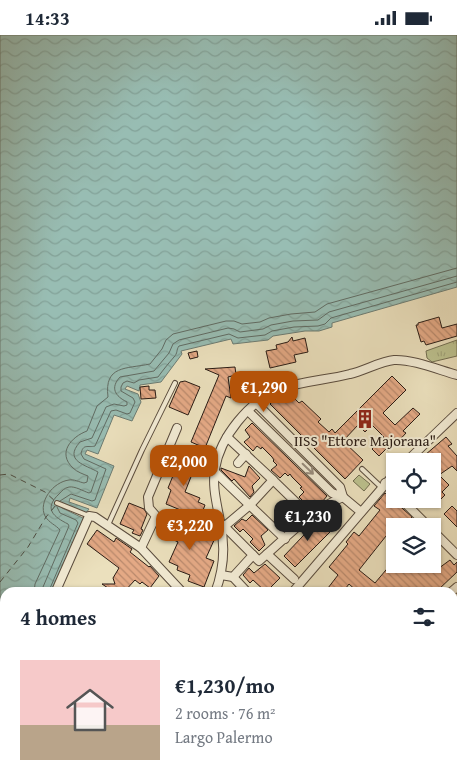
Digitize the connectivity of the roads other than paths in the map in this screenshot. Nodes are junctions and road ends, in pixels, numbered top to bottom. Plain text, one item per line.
1 (457, 375) edge
2 (175, 383) dead end
3 (257, 404) junction
4 (248, 411) junction
5 (457, 413) edge
6 (177, 428) dead end
7 (227, 437) junction
8 (415, 453) edge
9 (246, 454) junction
10 (238, 463) dead end
11 (362, 469) dead end
12 (214, 471) junction
13 (274, 480) junction
14 (386, 482) edge
15 (383, 485) junction
16 (386, 487) edge
17 (343, 497) junction
18 (57, 503) dead end
19 (250, 505) junction
20 (410, 508) edge
21 (361, 512) junction
22 (89, 516) junction
23 (310, 516) junction
24 (420, 518) edge
25 (223, 524) junction
26 (108, 525) junction
27 (285, 539) junction
28 (441, 539) edge
29 (141, 548) junction
30 (267, 554) junction
31 (253, 555) junction
32 (457, 555) edge
33 (221, 575) junction
34 (233, 577) junction
35 (294, 579) dead end
36 (58, 587) edge
37 (177, 587) edge
38 (217, 587) edge
39 (242, 587) edge
40 (297, 587) edge

1 - 3 street
2 - 26 lane
3 - 4 street
3 - 17 street
4 - 7 street
4 -> 17 street
5 - 8 street
6 - 29 street
7 - 9 street
7 - 12 street
9 - 10 street
9 - 13 street
11 - 15 lane
12 - 19 street
12 - 25 street
13 - 19 street
13 - 23 street
14 - 15 street
15 - 16 street
15 - 21 street
17 - 21 street
17 - 23 street
18 - 22 lane
19 - 25 street
19 - 27 street
20 - 24 street
21 - 40 street
22 - 26 street
22 - 36 street
23 - 27 street
25 - 31 street
25 - 33 street
26 - 29 street
27 - 30 street
28 - 32 street
29 - 37 street
30 - 31 street
30 - 35 street
31 - 34 street
33 - 34 street
33 - 38 street
34 - 39 street

